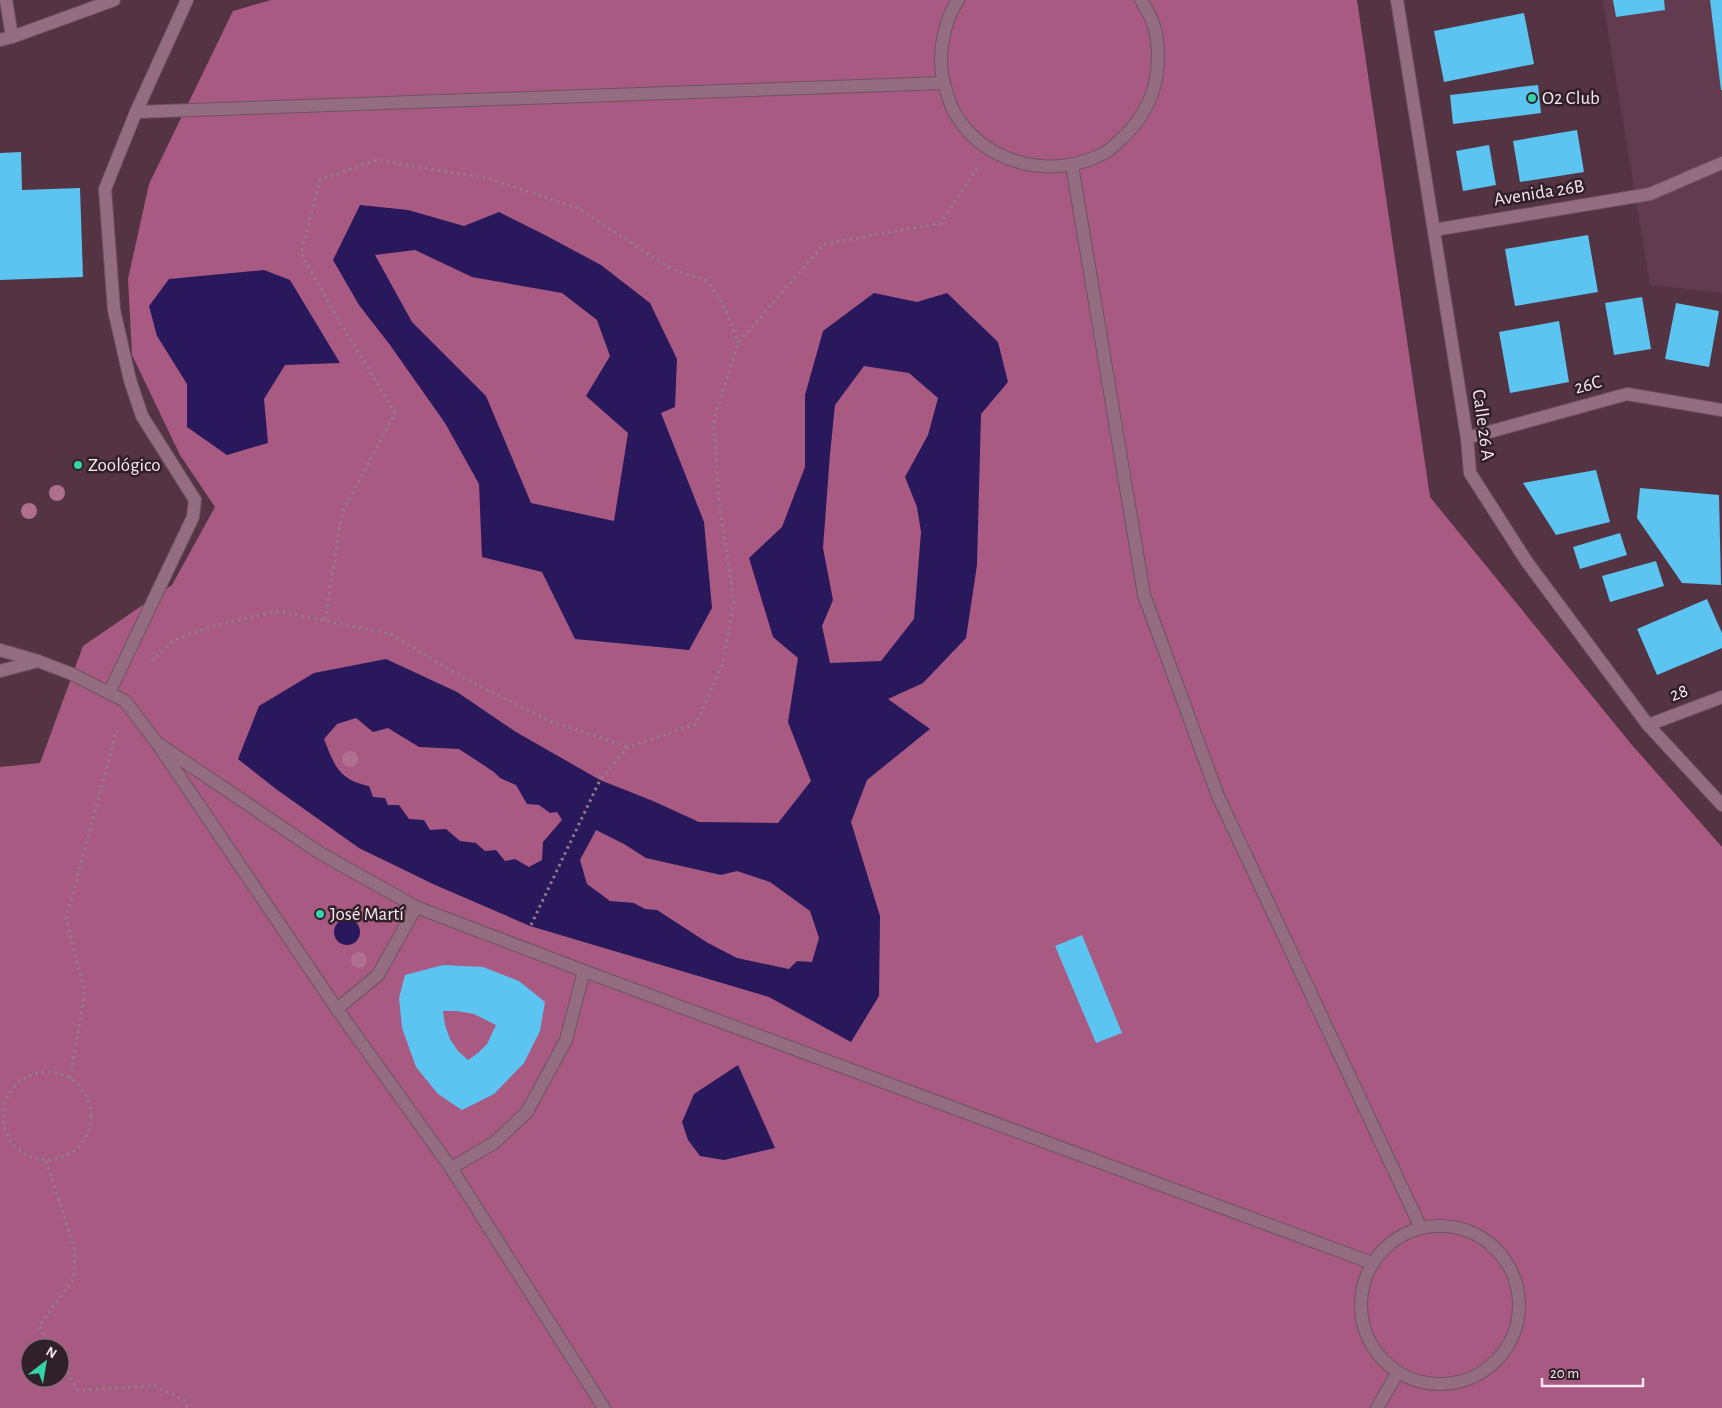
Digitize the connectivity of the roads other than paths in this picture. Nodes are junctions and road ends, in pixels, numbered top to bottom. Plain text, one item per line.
1 (6, 0) edge
2 (114, 0) edge
3 (187, 0) edge
4 (958, 0) edge
5 (1140, 0) edge
6 (1397, 0) edge
7 (6, 38) edge
8 (943, 83) junction
9 (136, 112) junction
10 (1722, 163) edge
11 (1072, 165) junction
12 (1434, 230) junction
13 (1722, 410) edge
14 (1467, 438) junction
15 (0, 650) edge
16 (38, 661) junction
17 (0, 671) edge
18 (109, 693) junction
19 (1722, 697) edge
20 (1648, 725) junction
21 (157, 743) junction
22 (1722, 805) edge
23 (416, 907) junction
24 (584, 972) junction
25 (337, 1009) junction
26 (451, 1168) junction
27 (1422, 1228) junction
28 (1372, 1263) junction
29 (1398, 1372) junction
30 (604, 1408) edge
31 (1377, 1408) edge

1 - 7 street
2 - 7 street
3 - 9 street
4 - 8 street
5 - 11 street
6 - 12 street, Calle 26 A
8 - 9 street
8 - 11 street
9 - 18 street
10 - 12 street, Avenida 26B
11 - 27 street
12 - 14 street, Calle 26 A
13 - 14 street, 26C
14 - 20 street, Calle 26 A
15 - 16 street
16 - 17 street
16 - 18 street
18 - 21 street
19 - 20 street, 28
20 - 22 street, Calle 26 A
21 - 23 street
21 - 25 street
23 - 24 street
23 - 25 street
24 - 26 street
24 - 28 street
25 - 26 street
26 - 30 street
27 - 28 street
27 - 29 street
28 - 29 street
29 - 31 street

